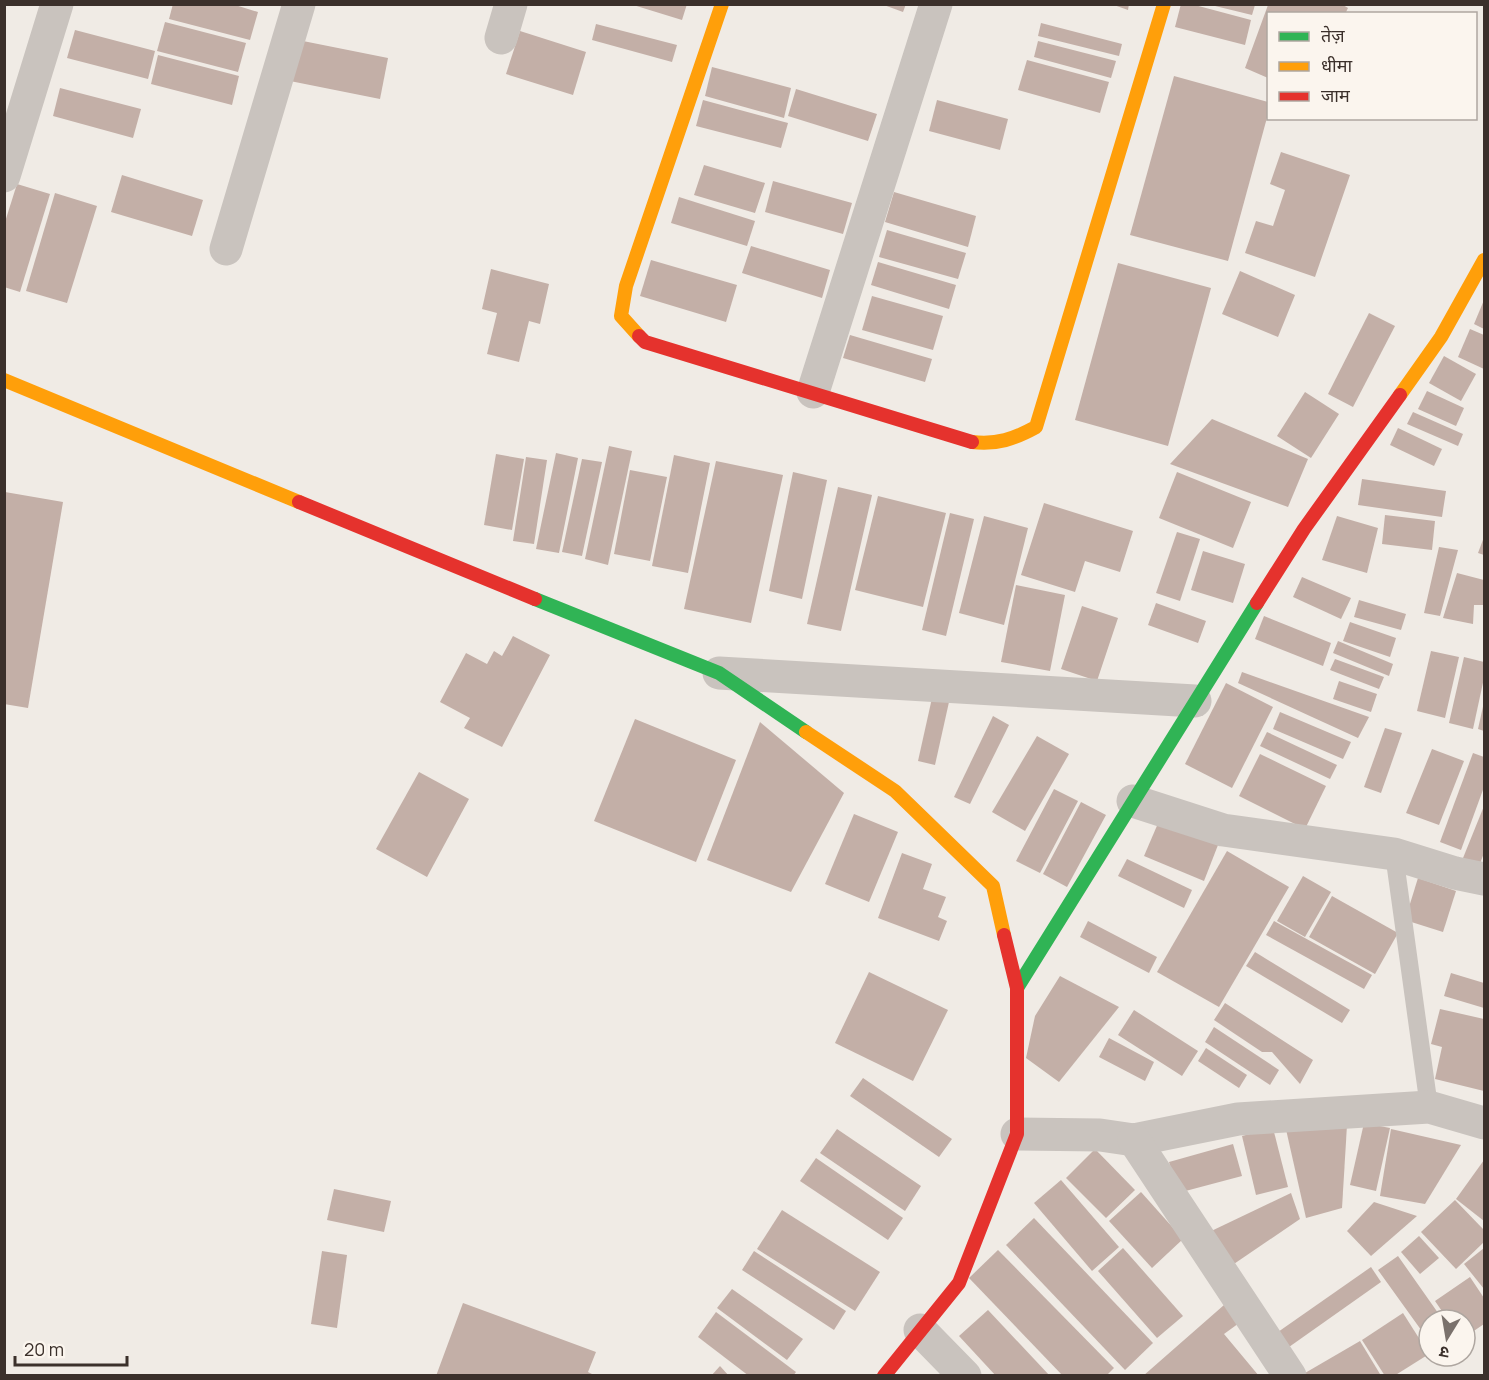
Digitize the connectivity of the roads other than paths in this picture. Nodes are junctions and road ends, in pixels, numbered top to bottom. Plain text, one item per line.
1 (57, 4) edge
2 (299, 4) edge
3 (512, 4) edge
4 (722, 4) edge
5 (936, 4) edge
6 (1164, 4) edge
7 (501, 39) dead end
8 (4, 176) edge
9 (226, 249) dead end
10 (1485, 260) edge
11 (4, 380) edge
12 (813, 392) junction
13 (719, 673) junction
14 (1195, 701) junction
15 (1133, 801) junction
16 (1394, 854) junction
17 (1485, 879) edge
18 (1017, 988) junction
19 (1429, 1107) junction
20 (1485, 1122) edge
21 (1017, 1134) junction
22 (1134, 1140) junction
23 (921, 1330) junction
24 (884, 1376) edge
25 (964, 1376) edge
26 (1290, 1376) edge

1 - 8 street
2 - 9 street
3 - 7 street
4 - 12 street
5 - 12 street
6 - 12 street
10 - 14 street
11 - 13 street
13 - 14 street
13 - 18 street
14 - 15 street
15 - 16 street
15 - 18 street
16 - 17 street
16 - 19 lane
18 - 21 street
19 - 20 street
19 - 22 street
21 - 22 street
21 - 23 street
22 - 26 street
23 - 24 street
23 - 25 street

